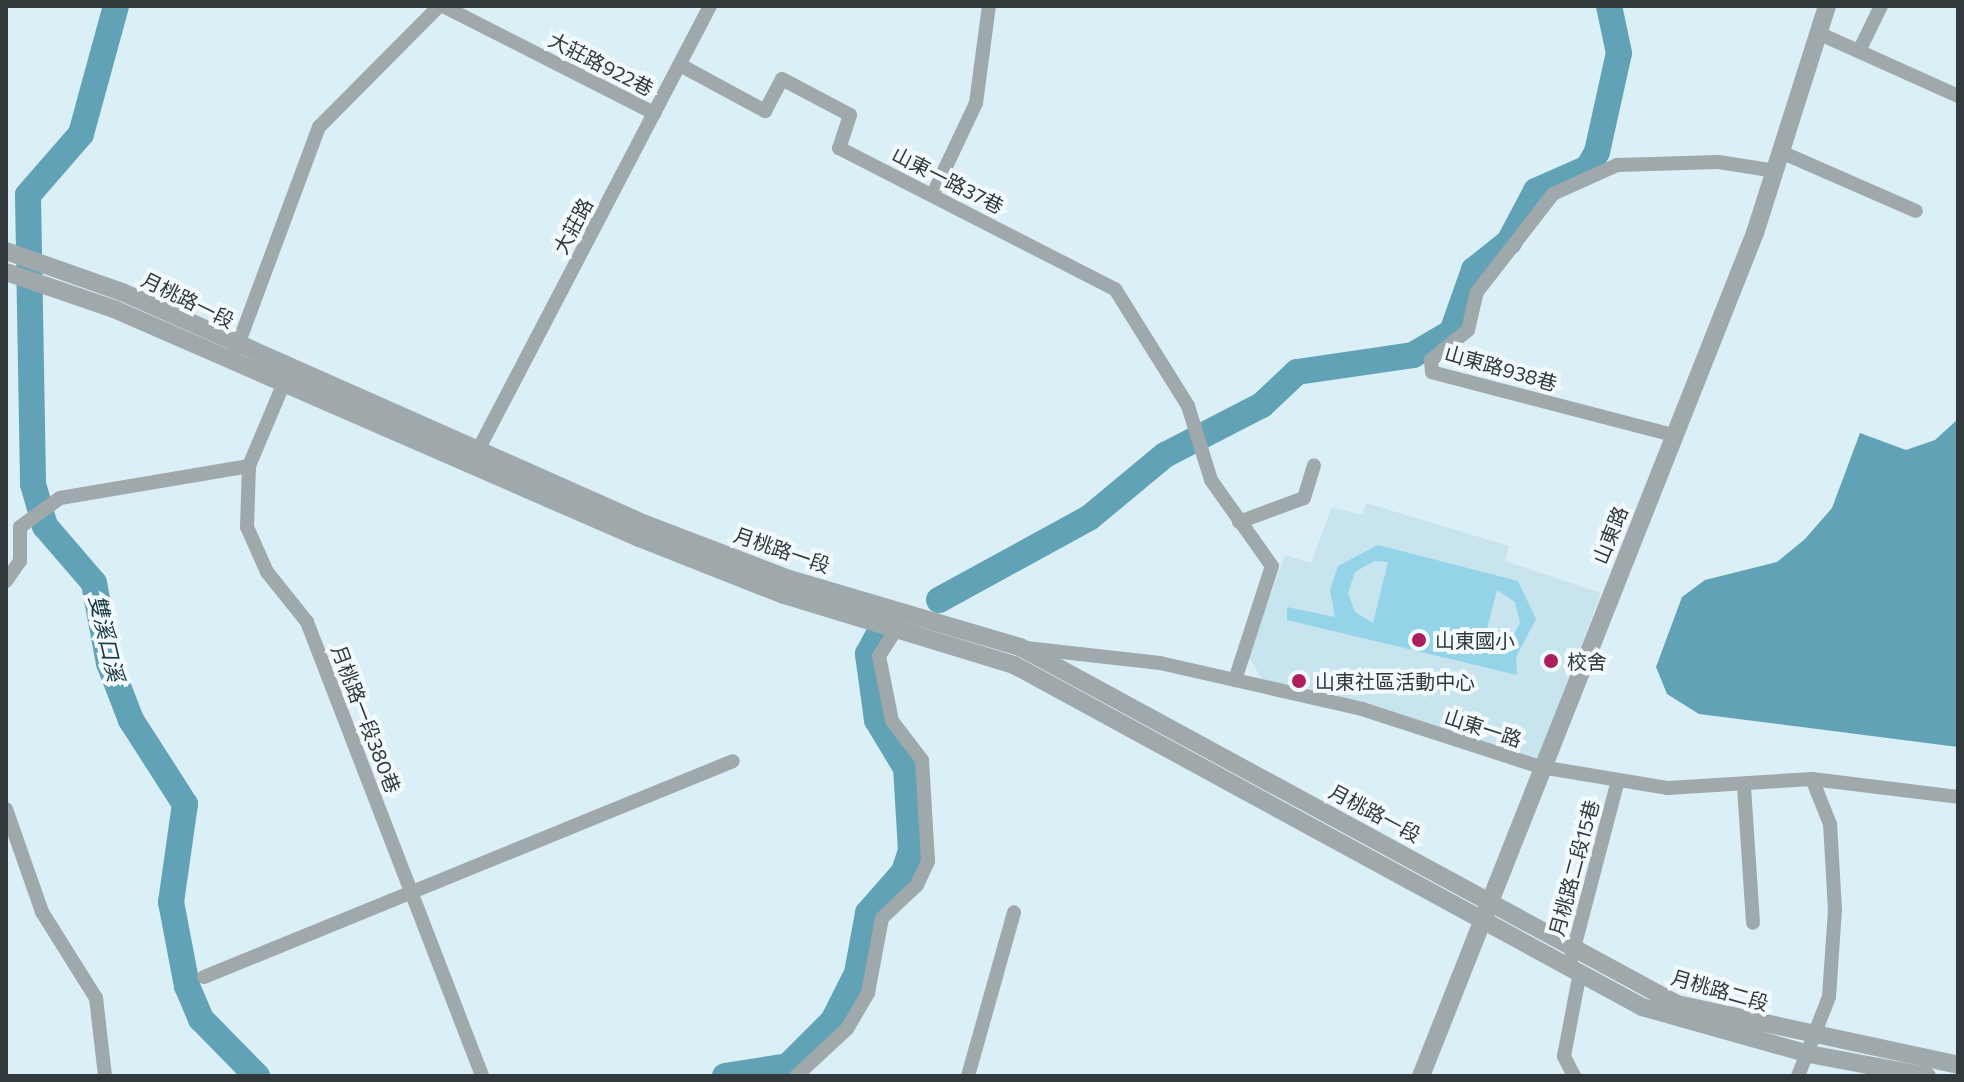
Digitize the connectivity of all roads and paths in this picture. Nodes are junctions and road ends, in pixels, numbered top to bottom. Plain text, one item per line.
1 (441, 6) edge
2 (710, 6) edge
3 (989, 6) edge
4 (1827, 6) edge
5 (1881, 6) edge
6 (1818, 33) junction
7 (1860, 49) junction
8 (680, 65) junction
9 (1958, 96) edge
10 (654, 113) junction
11 (1781, 152) junction
12 (1776, 171) junction
13 (933, 194) junction
14 (1916, 211) dead end
15 (11, 252) edge
16 (11, 273) edge
17 (234, 355) junction
18 (283, 385) junction
19 (1673, 435) junction
20 (475, 458) junction
21 (1314, 465) dead end
22 (249, 466) junction
23 (1239, 522) junction
24 (642, 531) junction
25 (6, 581) edge
26 (898, 627) junction
27 (1017, 656) junction
28 (1235, 680) junction
29 (733, 761) dead end
30 (1541, 767) junction
31 (1812, 779) junction
32 (1618, 780) junction
33 (1744, 787) junction
34 (1958, 797) edge
35 (6, 809) edge
36 (411, 890) junction
37 (1488, 908) junction
38 (1014, 912) dead end
39 (1753, 923) dead end
40 (1574, 963) junction
41 (204, 977) dead end
42 (1812, 1046) junction
43 (1958, 1065) edge
44 (105, 1076) edge
45 (482, 1076) edge
46 (796, 1076) edge
47 (968, 1076) edge
48 (1421, 1076) edge
49 (1574, 1076) edge
50 (1798, 1076) edge
51 (1927, 1076) edge

1 - 10 street, 大莊路922巷
1 - 17 street
2 - 8 street, 大莊路
3 - 13 street
4 - 6 street, 山東路
5 - 7 street
6 - 7 street
6 - 11 street, 山東路
7 - 9 street
8 - 10 street, 大莊路
8 - 13 street, 山東一路37巷
10 - 20 street, 大莊路
11 - 12 street, 山東路
11 - 14 street
12 - 19 street, 山東路
12 - 19 street, 山東路938巷
13 - 23 street, 山東一路37巷
15 - 17 street, 月桃路一段
16 - 17 street, 月桃路一段
17 - 18 street, 月桃路一段
17 - 20 street, 月桃路一段
18 - 20 street, 月桃路一段
18 - 22 street, 月桃路一段380巷
19 - 30 street, 山東路
20 - 24 street, 月桃路一段
21 - 23 street
22 - 25 street
22 - 36 street, 月桃路一段380巷
23 - 28 street
24 - 26 street, 月桃路一段
24 - 27 street, 月桃路一段
26 - 27 street, 月桃路一段
26 - 46 street
27 - 28 street, 山東一路
27 - 37 street, 月桃路一段
28 - 30 street, 山東一路
29 - 36 street
30 - 32 street, 山東一路
30 - 37 street, 山東路
31 - 33 street, 山東一路
31 - 34 street, 山東一路
31 - 42 street
32 - 33 street, 山東一路
32 - 40 street, 月桃路二段15巷
33 - 39 street
35 - 44 street
36 - 41 street
36 - 45 street, 月桃路一段380巷
37 - 40 street, 月桃路二段
37 - 48 street, 山東路
38 - 47 street
40 - 42 street, 月桃路二段
40 - 49 street, 月桃路二段15巷
42 - 43 street, 月桃路二段
42 - 50 street
42 - 51 street, 月桃路二段

